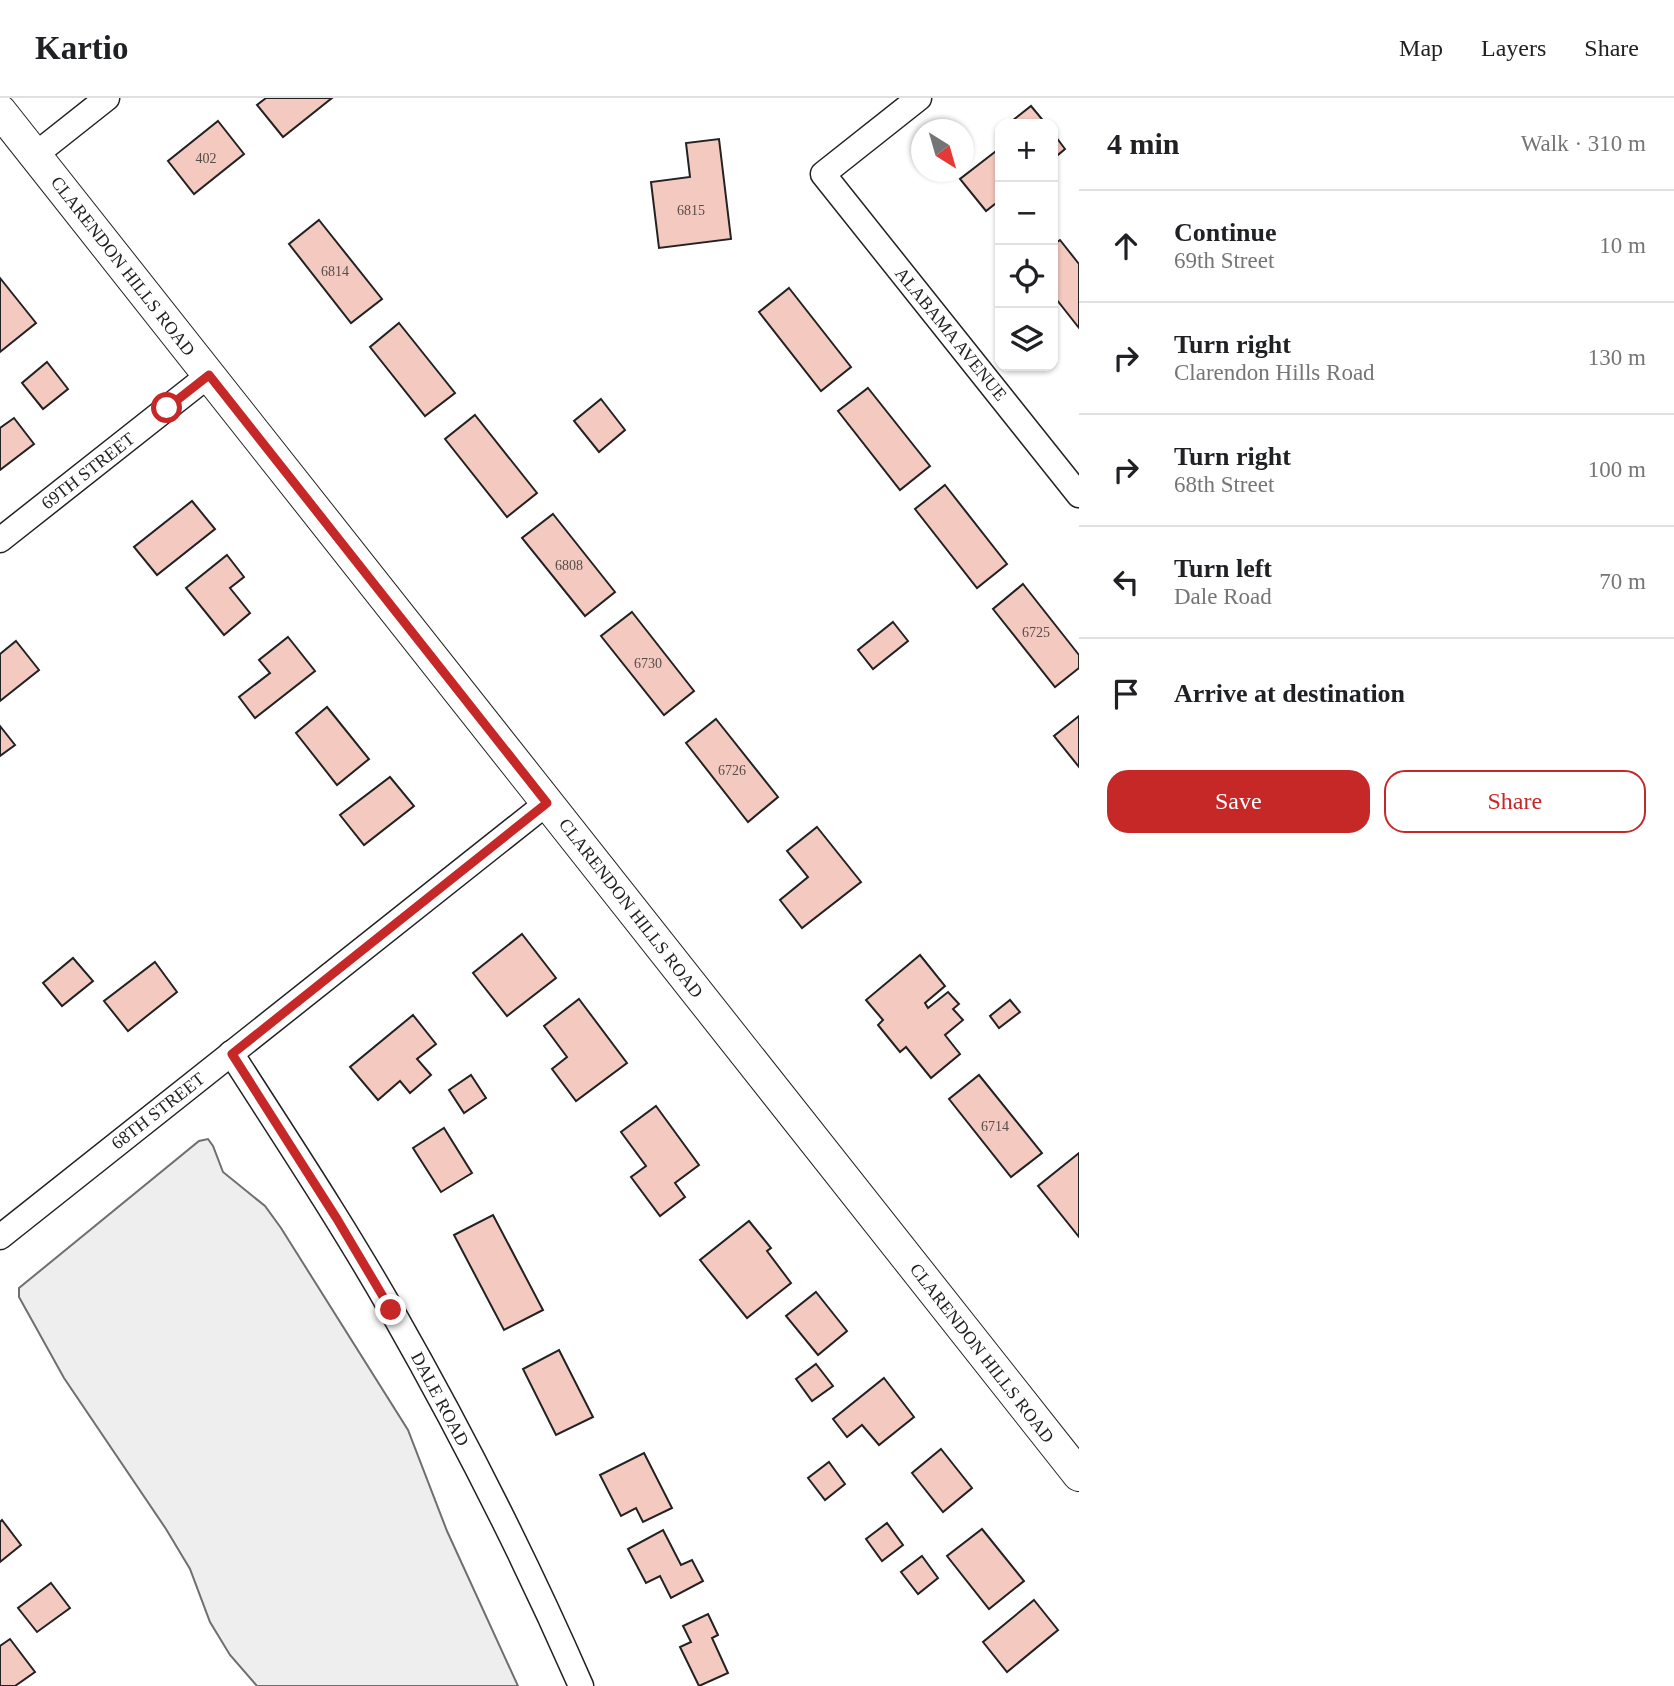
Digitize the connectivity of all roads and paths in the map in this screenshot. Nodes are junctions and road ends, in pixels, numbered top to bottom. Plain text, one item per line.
1 (107, 98) edge
2 (919, 98) edge
3 (0, 111) edge
4 (35, 156) junction
5 (209, 375) junction
6 (1079, 495) edge
7 (0, 540) edge
8 (547, 803) junction
9 (232, 1054) junction
10 (0, 1237) edge
11 (1079, 1475) edge
12 (581, 1686) edge

1 - 4 street
2 - 6 street, ALABAMA AVENUE
3 - 4 street, CLARENDON HILLS ROAD
4 - 5 street, CLARENDON HILLS ROAD
5 - 7 street, 69TH STREET
5 - 8 street, CLARENDON HILLS ROAD
8 - 9 street, 68TH STREET
8 - 11 street, CLARENDON HILLS ROAD
9 - 10 street, 68TH STREET
9 - 12 street, DALE ROAD

